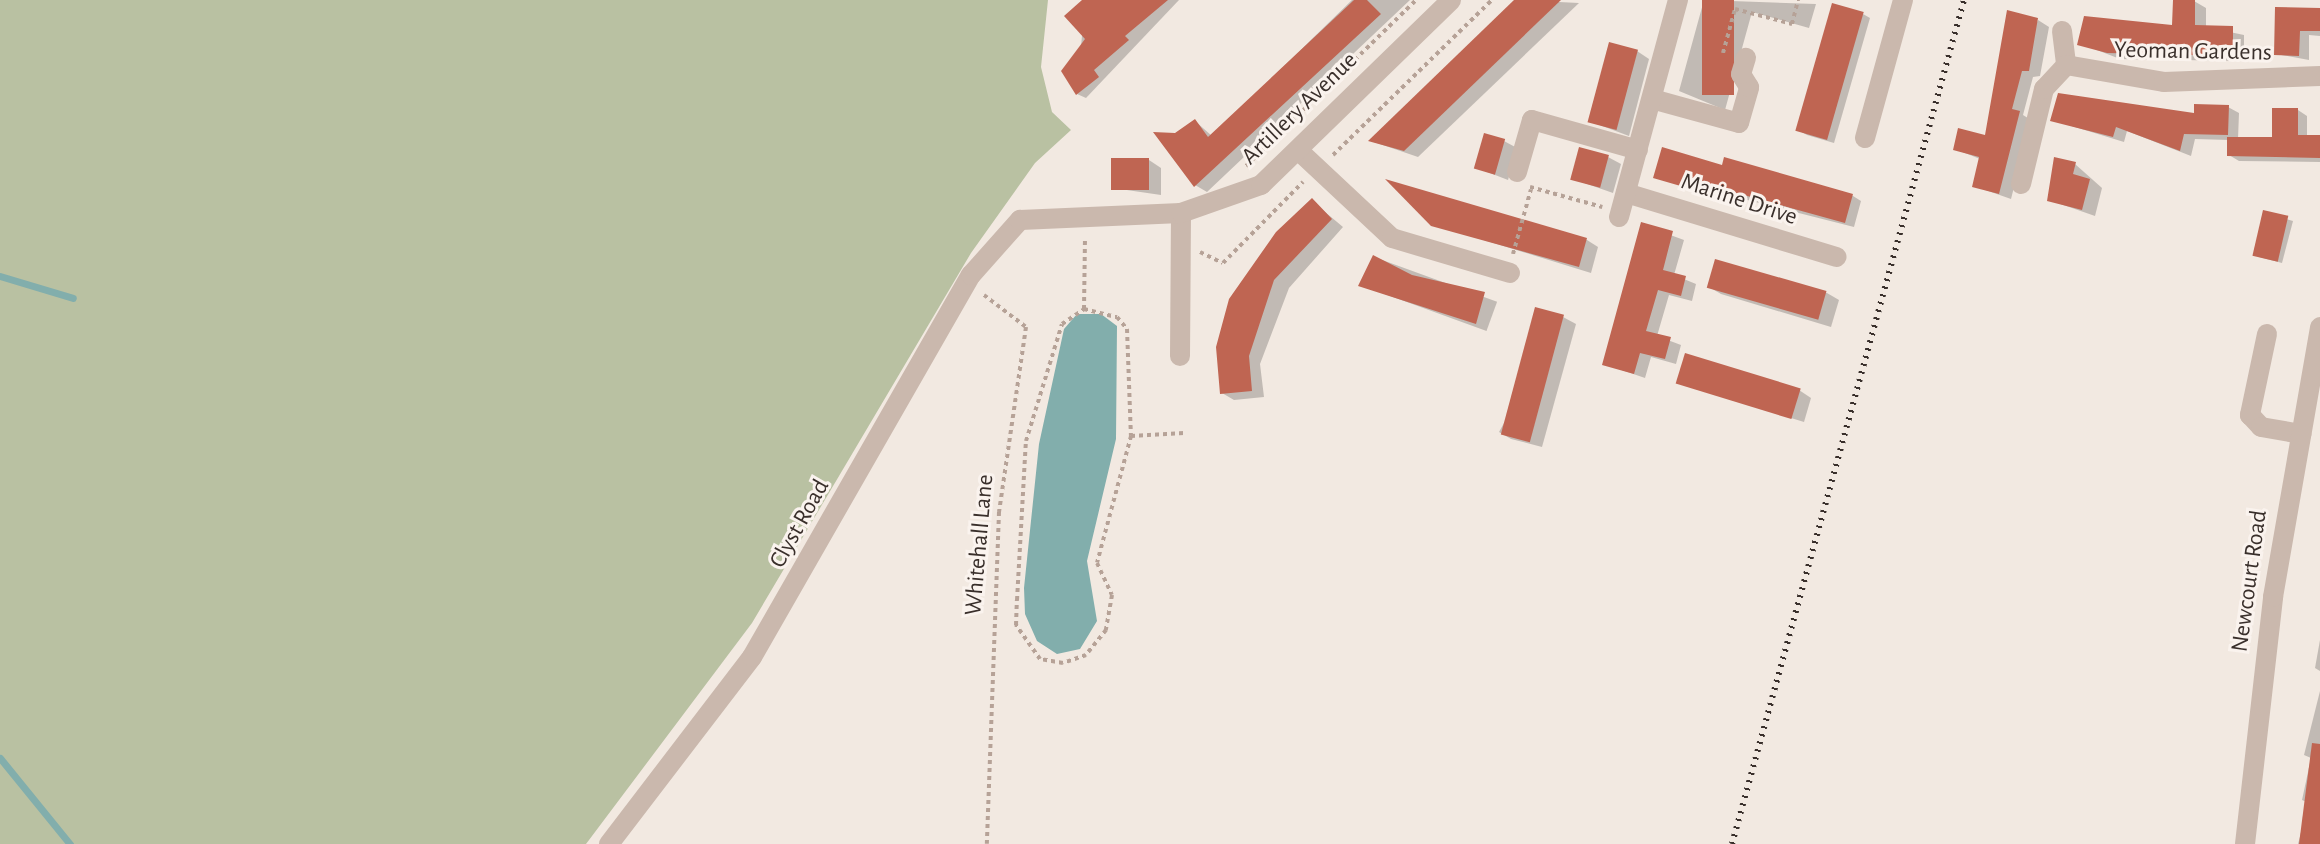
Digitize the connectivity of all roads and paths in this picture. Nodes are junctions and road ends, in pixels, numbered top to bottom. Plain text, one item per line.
1 (1416, 0) edge
2 (1451, 0) edge
3 (1492, 0) edge
4 (1678, 0) edge
5 (1798, 0) edge
6 (1902, 0) edge
7 (2062, 31) dead end
8 (2066, 65) junction
9 (1744, 66) joint
10 (2320, 76) edge
11 (1652, 99) junction
12 (1865, 138) dead end
13 (1638, 150) junction
14 (1299, 151) junction
15 (1318, 169) junction
16 (1517, 172) joint
17 (1239, 173) dead end
18 (2021, 184) dead end
19 (1531, 187) junction
20 (1621, 207) junction
21 (1181, 213) junction
22 (1085, 215) junction
23 (1020, 220) joint
24 (1181, 250) junction
25 (1836, 257) dead end
26 (1509, 273) joint
27 (965, 285) junction
28 (1084, 309) junction
29 (2320, 327) edge
30 (2267, 334) dead end
31 (1180, 356) dead end
32 (1184, 433) dead end
33 (2301, 434) junction
34 (1131, 436) junction
35 (609, 844) edge
36 (987, 844) edge
37 (2245, 844) edge

1 - 17 path
2 - 14 street, Artillery Avenue
3 - 15 path
4 - 11 street
5 - 9 path
6 - 12 street
7 - 8 street
8 - 10 street, Yeoman Gardens
8 - 18 street
9 - 11 street
11 - 13 street
13 - 16 street
13 - 20 street
14 - 15 street
14 - 21 street, Artillery Avenue
15 - 24 path
15 - 26 street
16 - 19 path
19 - 20 path
19 - 26 path
20 - 25 street, Marine Drive
21 - 22 street, Artillery Avenue
21 - 24 street
22 - 23 street, Artillery Avenue
22 - 28 path
23 - 27 street, Clyst Road
24 - 31 street
27 - 35 street, Clyst Road
27 - 36 path, Whitehall Lane
28 - 34 path
28 - 34 path
29 - 33 street, Newcourt Road
30 - 33 street
32 - 34 path
33 - 37 street, Newcourt Road

